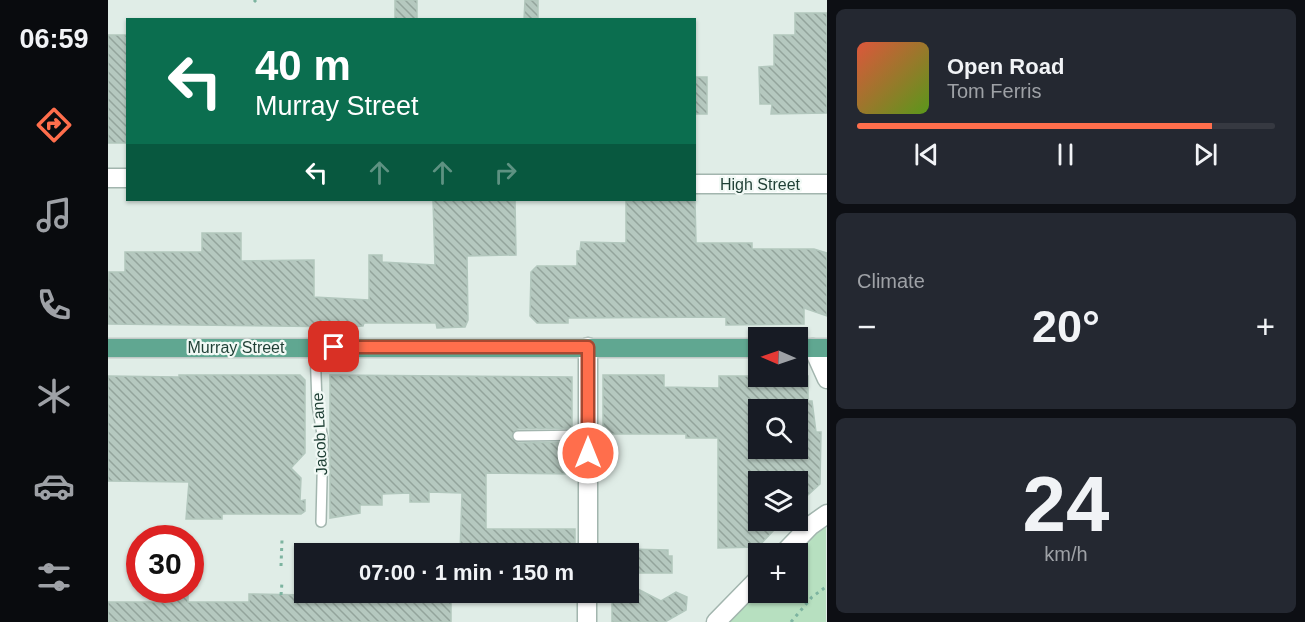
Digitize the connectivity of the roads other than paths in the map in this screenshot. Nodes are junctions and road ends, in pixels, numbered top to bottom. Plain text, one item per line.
1 (108, 178) edge
2 (126, 178) edge
3 (696, 184) edge
4 (826, 184) edge
5 (109, 347) edge
6 (315, 347) junction
7 (588, 347) junction
8 (748, 348) edge
9 (812, 348) edge
10 (826, 379) edge
11 (588, 435) junction
12 (518, 436) dead end
13 (826, 514) edge
14 (321, 522) dead end
15 (588, 543) edge
16 (794, 543) edge
17 (748, 589) edge
18 (587, 603) edge
19 (587, 622) edge
20 (716, 622) edge

1 - 2 street
3 - 4 street, High Street
5 - 6 main road, Murray Street
6 - 7 main road, Murray Street
6 - 14 lane, Jacob Lane
7 - 8 main road, Murray Street
7 - 11 street
9 - 10 street
11 - 12 lane
11 - 15 street
13 - 16 street
17 - 20 street
18 - 19 street

